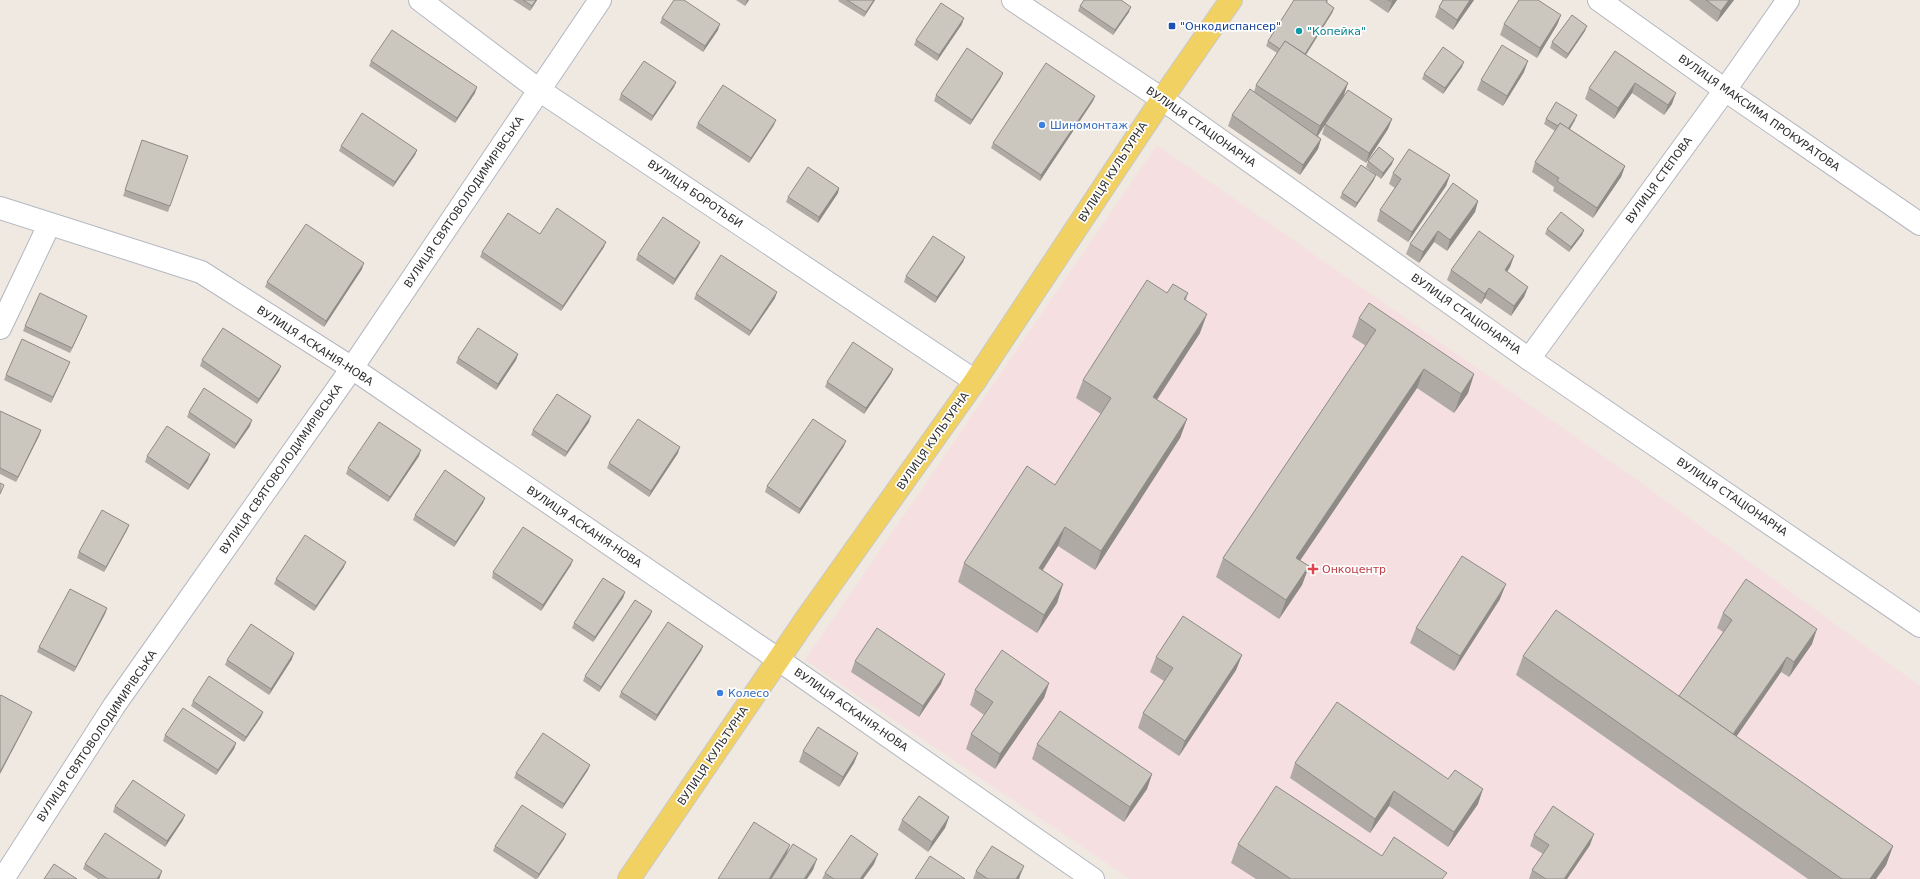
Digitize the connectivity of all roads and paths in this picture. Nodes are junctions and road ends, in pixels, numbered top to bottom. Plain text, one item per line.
1 (420, 0) edge
2 (600, 0) edge
3 (1012, 0) edge
4 (1230, 0) edge
5 (1599, 0) edge
6 (1788, 0) edge
7 (539, 90) junction
8 (1725, 90) junction
9 (1162, 99) junction
10 (0, 208) edge
11 (1920, 224) edge
12 (49, 225) junction
13 (0, 328) edge
14 (1529, 359) junction
15 (352, 368) junction
16 (976, 381) junction
17 (1920, 626) edge
18 (779, 660) junction
19 (3, 879) edge
20 (629, 879) edge
21 (1093, 879) edge

1 - 7 street, ВУЛИЦЯ БОРОТЬБИ
2 - 7 street, ВУЛИЦЯ СВЯТОВОЛОДИМИРІВСЬКА
3 - 9 street, ВУЛИЦЯ СТАЦІОНАРНА
4 - 9 main road, ВУЛИЦЯ КУЛЬТУРНА
5 - 8 street, ВУЛИЦЯ МАКСИМА ПРОКУРАТОВА
6 - 8 street, ВУЛИЦЯ СТЕПОВА
7 - 15 street, ВУЛИЦЯ СВЯТОВОЛОДИМИРІВСЬКА
7 - 16 street, ВУЛИЦЯ БОРОТЬБИ
8 - 11 street, ВУЛИЦЯ МАКСИМА ПРОКУРАТОВА
8 - 14 street, ВУЛИЦЯ СТЕПОВА
9 - 14 street, ВУЛИЦЯ СТАЦІОНАРНА
9 - 16 main road, ВУЛИЦЯ КУЛЬТУРНА
10 - 12 street, ВУЛИЦЯ АСКАНІЯ-НОВА
12 - 13 street
12 - 15 street, ВУЛИЦЯ АСКАНІЯ-НОВА
14 - 17 street, ВУЛИЦЯ СТАЦІОНАРНА
15 - 18 street, ВУЛИЦЯ АСКАНІЯ-НОВА
15 - 19 street, ВУЛИЦЯ СВЯТОВОЛОДИМИРІВСЬКА
16 - 18 main road, ВУЛИЦЯ КУЛЬТУРНА
18 - 20 main road, ВУЛИЦЯ КУЛЬТУРНА
18 - 21 street, ВУЛИЦЯ АСКАНІЯ-НОВА

